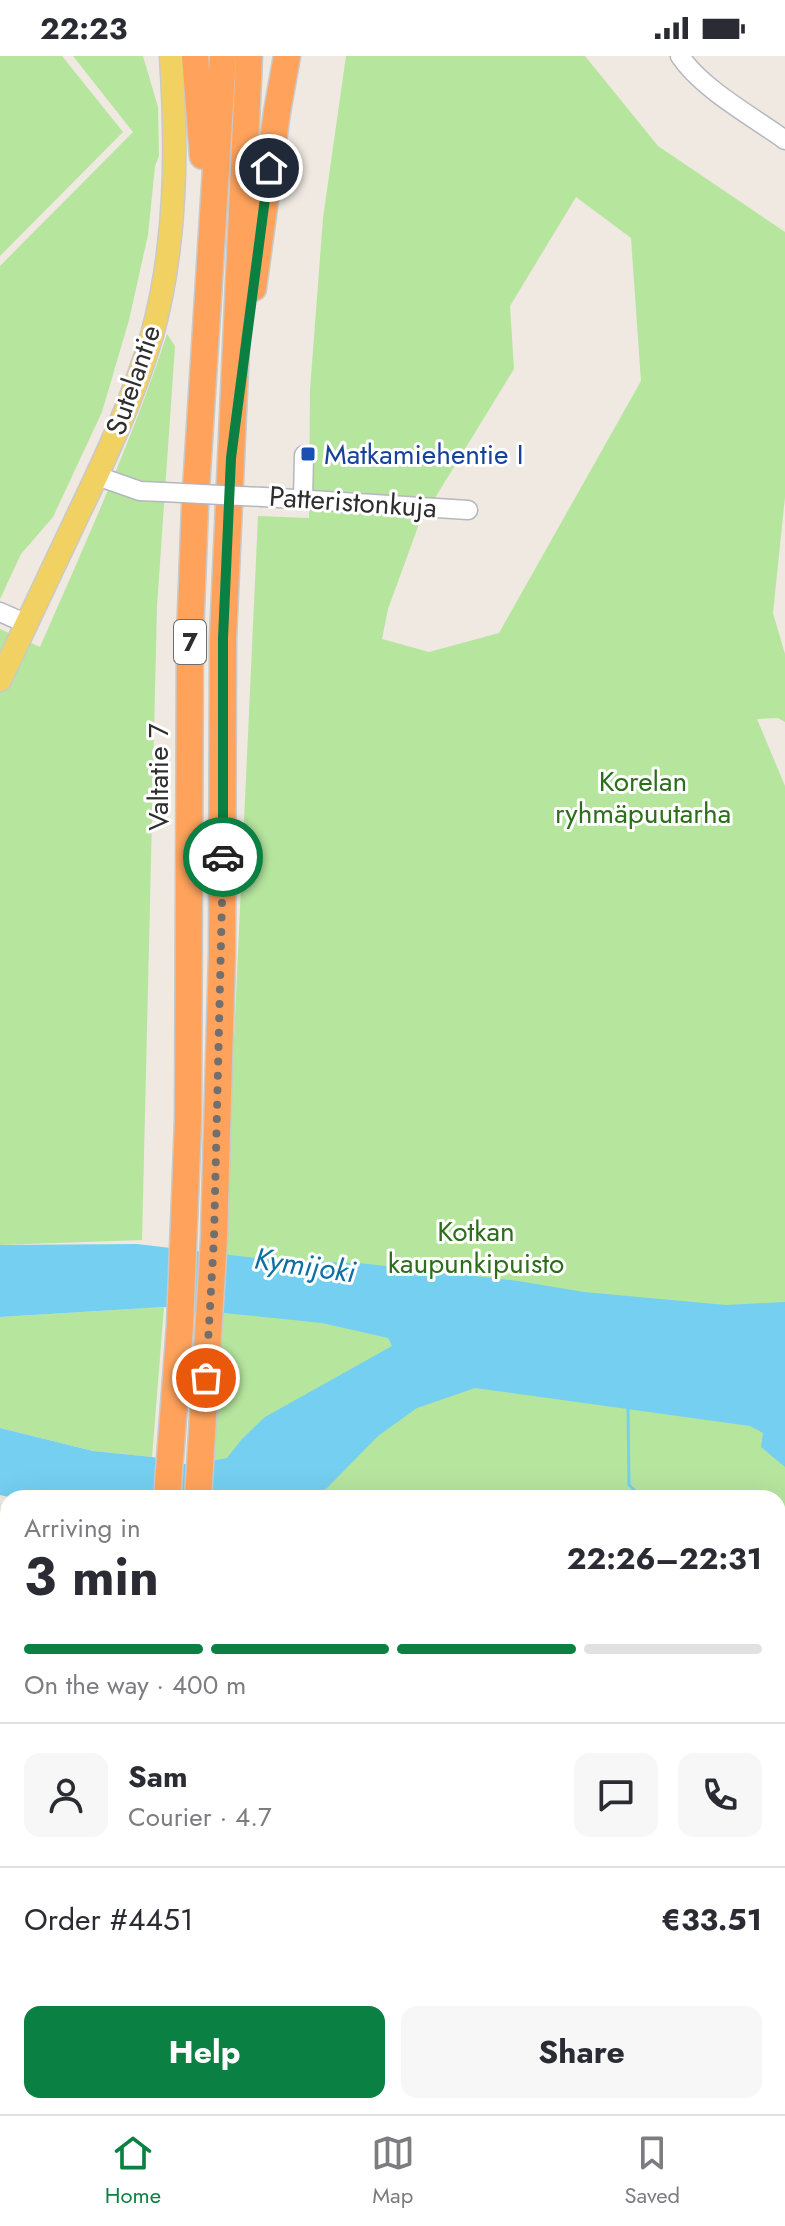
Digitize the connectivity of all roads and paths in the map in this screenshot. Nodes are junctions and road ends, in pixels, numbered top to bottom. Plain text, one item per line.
1 (171, 56) edge
2 (195, 56) edge
3 (223, 56) edge
4 (249, 56) edge
5 (287, 56) edge
6 (680, 56) edge
7 (785, 140) edge
8 (210, 279) junction
9 (304, 455) dead end
10 (231, 458) junction
11 (97, 476) junction
12 (303, 498) junction
13 (468, 510) dead end
14 (0, 612) edge
15 (27, 624) junction
16 (0, 680) edge
17 (168, 1490) edge
18 (199, 1490) edge

1 - 11 main road, Sutelantie
2 - 8 highway
3 - 8 highway, Valtatie 7 / 7
4 - 10 highway, 7
5 - 10 highway
6 - 7 street
8 - 17 highway, Valtatie 7 / 7
9 - 12 street
10 - 18 highway, 7
11 - 12 street, Patteristonkuja, bridge
11 - 15 main road, Sutelantie
12 - 13 street, Patteristonkuja
14 - 15 street
15 - 16 main road, Sutelantie

